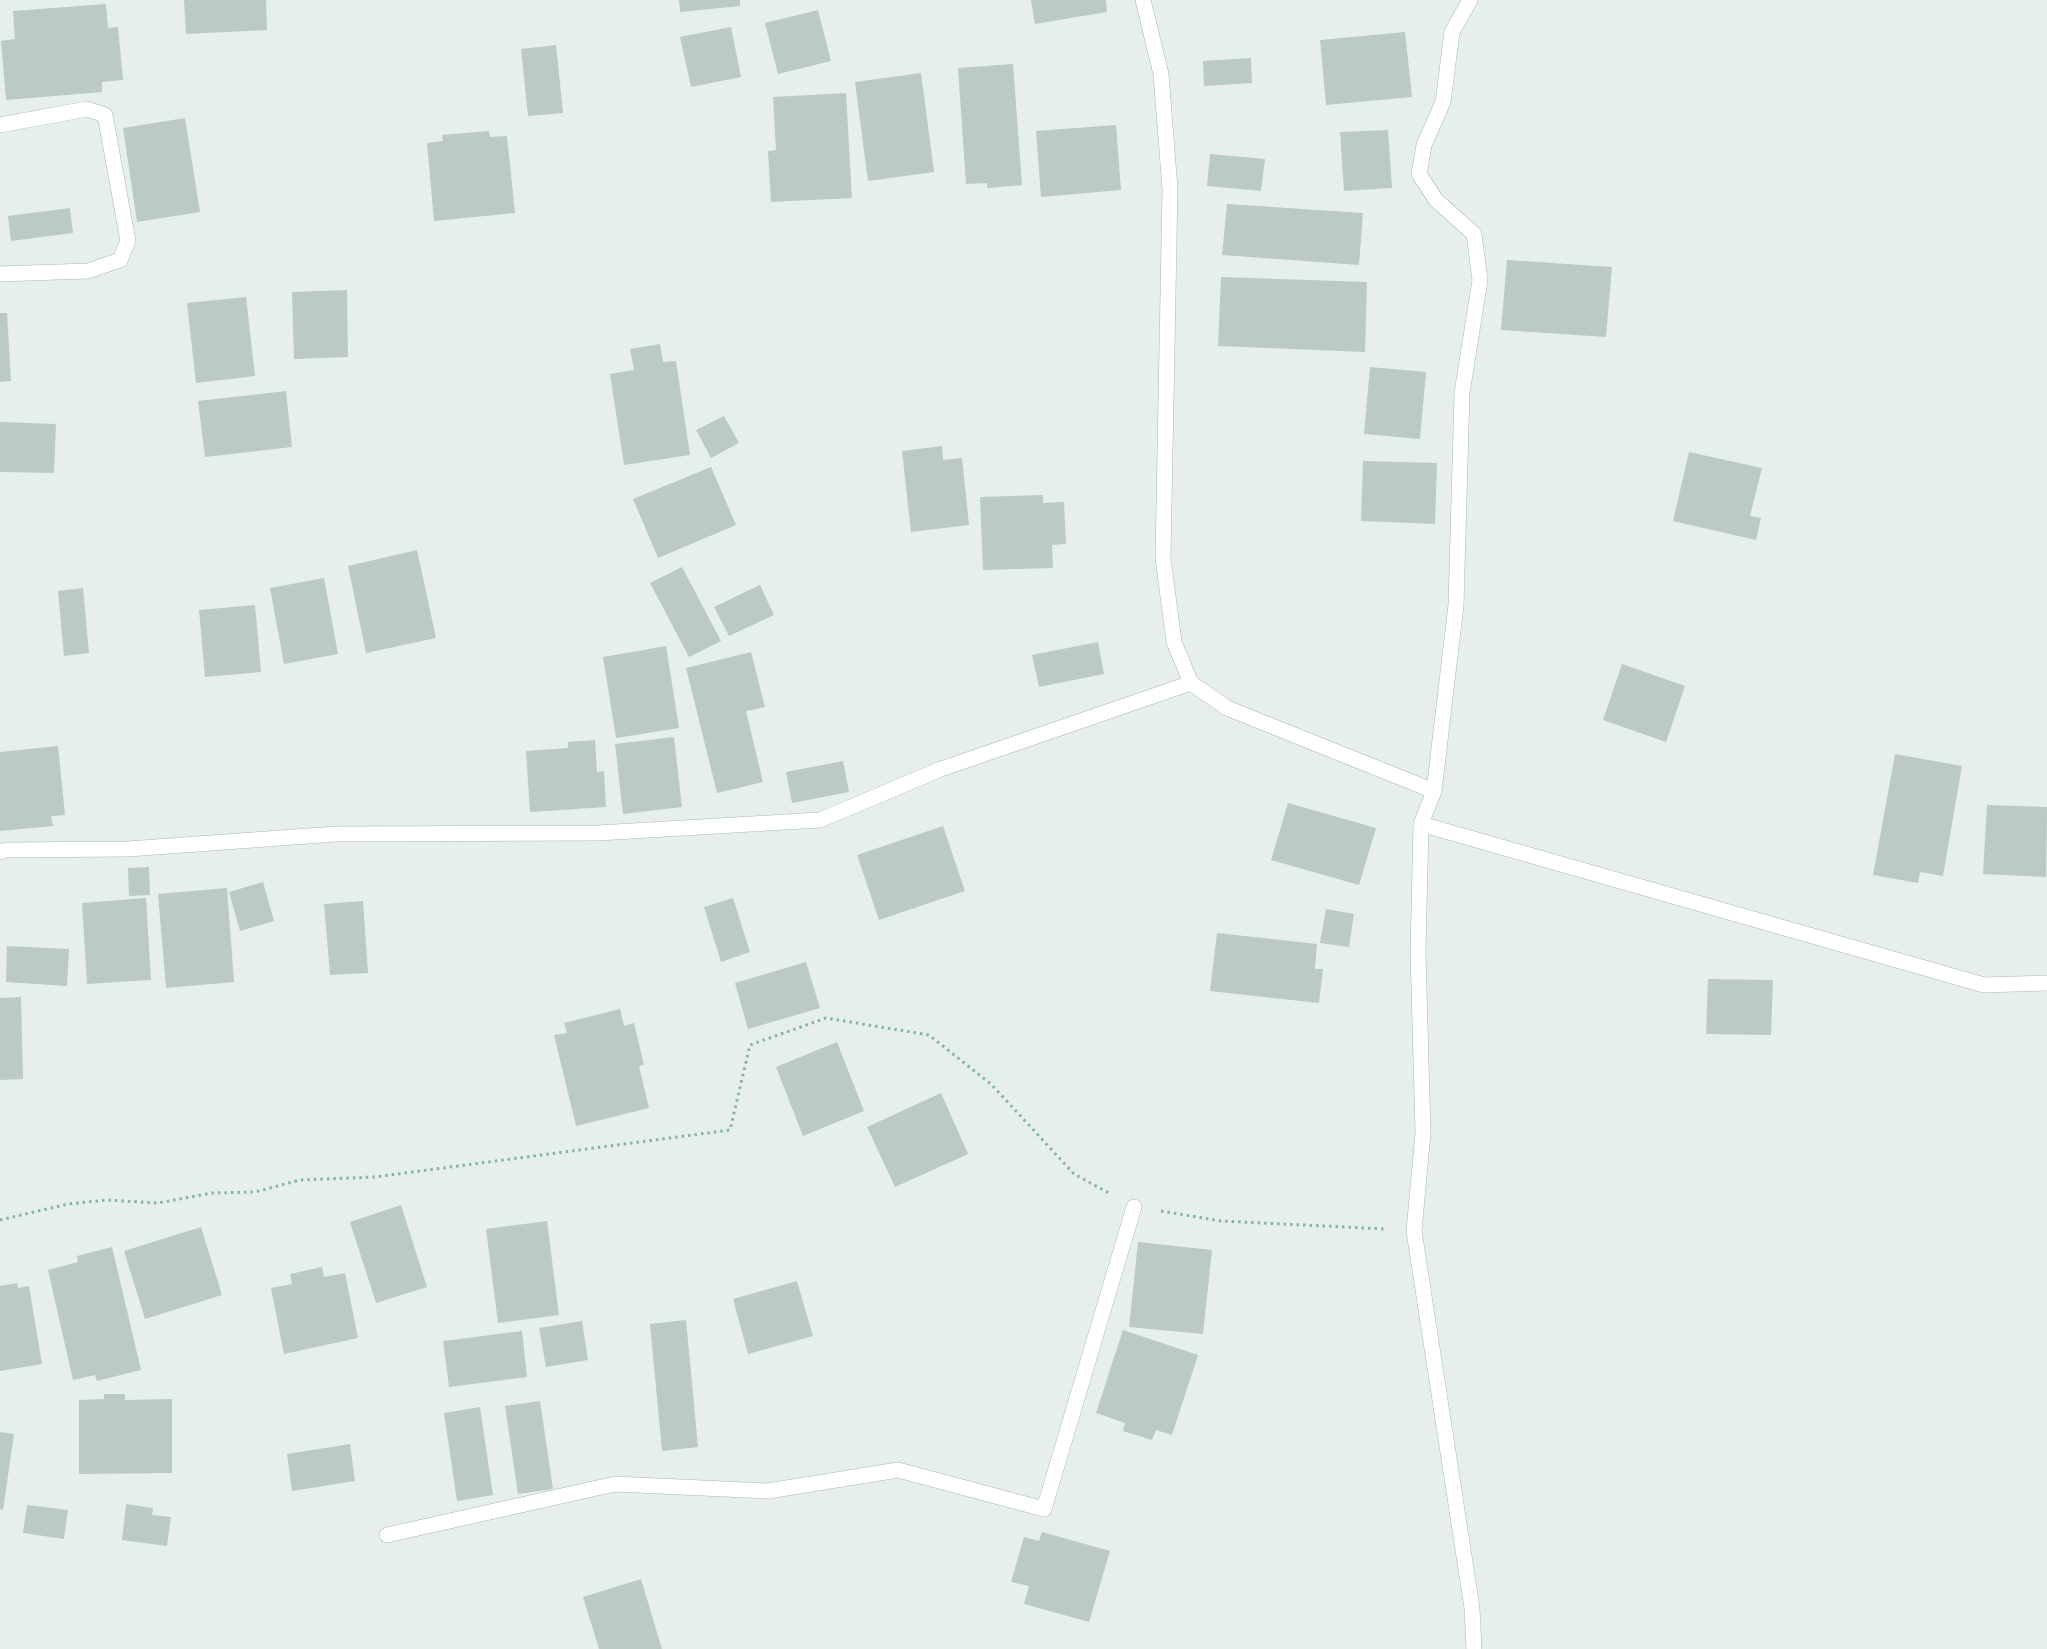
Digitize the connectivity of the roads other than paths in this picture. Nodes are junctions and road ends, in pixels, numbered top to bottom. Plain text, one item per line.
1 (1142, 0) edge
2 (1470, 0) edge
3 (0, 125) edge
4 (0, 274) edge
5 (1191, 683) junction
6 (1434, 791) junction
7 (1420, 824) junction
8 (0, 852) edge
9 (2047, 983) edge
10 (1134, 1207) road end
11 (387, 1536) dead end
12 (1474, 1649) edge

1 - 5 street
2 - 6 street
3 - 4 street
5 - 6 street
5 - 8 street
6 - 7 street
7 - 9 street
7 - 12 street
10 - 11 street

